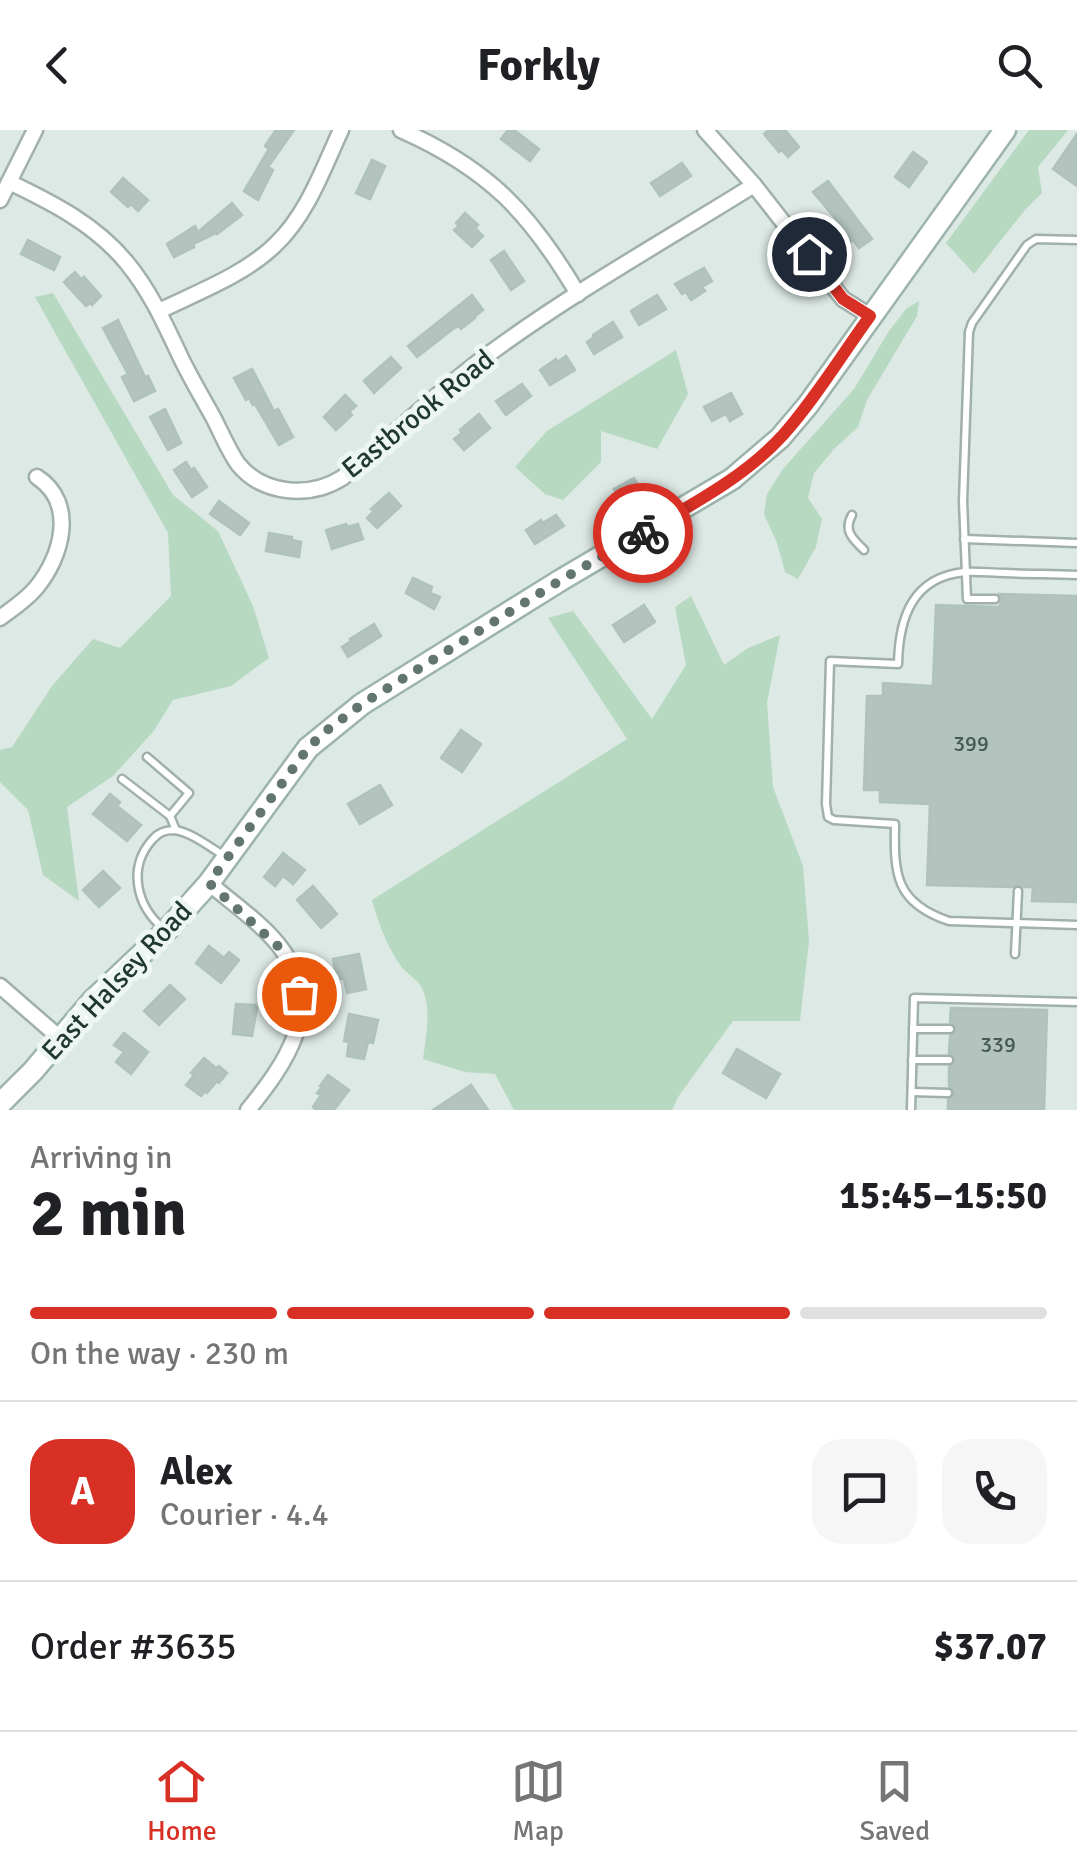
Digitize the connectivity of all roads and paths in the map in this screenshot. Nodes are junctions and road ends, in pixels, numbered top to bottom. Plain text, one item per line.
1 (35, 130) edge
2 (341, 130) edge
3 (401, 130) edge
4 (705, 130) edge
5 (1005, 130) edge
6 (9, 182) junction
7 (754, 184) junction
8 (0, 200) edge
9 (1077, 240) edge
10 (578, 294) junction
11 (160, 311) junction
12 (870, 316) junction
13 (37, 478) dead end
14 (852, 515) dead end
15 (964, 539) junction
16 (1077, 543) edge
17 (864, 550) dead end
18 (965, 572) junction
19 (1077, 575) edge
20 (995, 599) dead end
21 (0, 618) edge
22 (146, 758) dead end
23 (122, 779) dead end
24 (170, 816) junction
25 (176, 831) junction
26 (228, 859) junction
27 (209, 883) junction
28 (1018, 890) dead end
29 (1016, 924) junction
30 (1077, 925) edge
31 (166, 931) junction
32 (1015, 954) dead end
33 (0, 986) edge
34 (1077, 1002) edge
35 (913, 1028) junction
36 (950, 1029) dead end
37 (60, 1039) junction
38 (912, 1060) junction
39 (949, 1060) dead end
40 (912, 1092) junction
41 (948, 1092) dead end
42 (7, 1104) edge
43 (248, 1110) edge
44 (911, 1110) edge

1 - 6 street
2 - 11 street
3 - 10 street
4 - 7 street
5 - 12 street, East Halsey Road
6 - 8 street
6 - 11 street, Eastbrook Road
7 - 10 street, Eastbrook Road
7 - 12 street
9 - 15 lane
10 - 11 street, Eastbrook Road
12 - 26 street, East Halsey Road
13 - 21 street
14 - 17 lane
15 - 16 lane
15 - 18 lane
18 - 19 lane
18 - 20 lane
18 - 29 lane
22 - 24 lane
23 - 24 lane
24 - 25 lane
25 - 26 lane
25 - 31 lane
26 - 27 street, East Halsey Road
27 - 31 street, East Halsey Road
27 - 43 street
28 - 29 lane
29 - 30 lane
29 - 32 lane
31 - 37 street, East Halsey Road
33 - 37 street
34 - 35 lane
35 - 36 lane
35 - 38 lane
37 - 42 street, East Halsey Road
38 - 39 lane
38 - 40 lane
40 - 41 lane
40 - 44 lane

